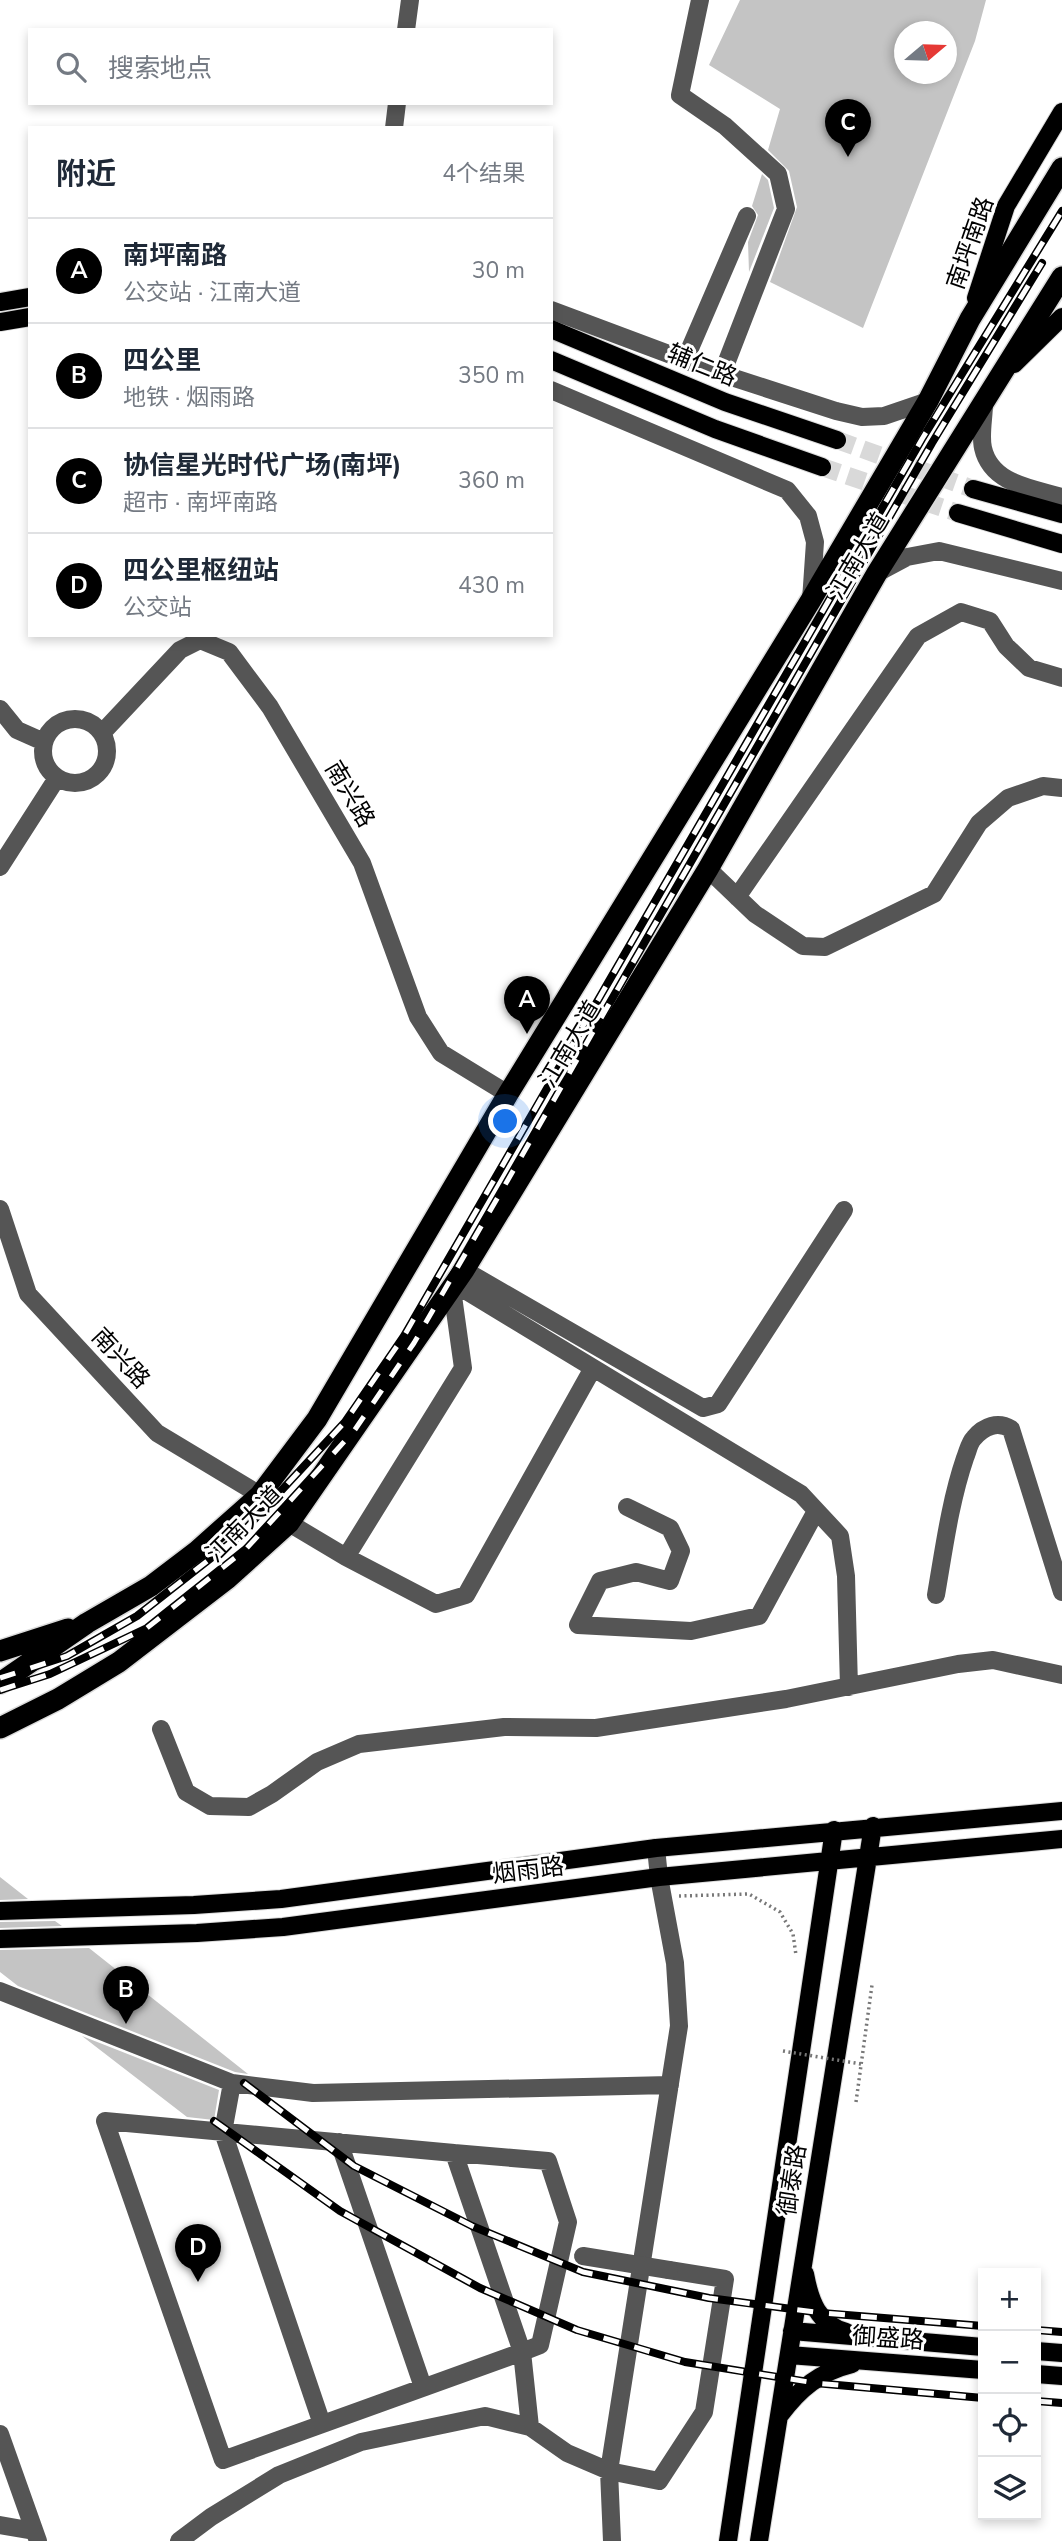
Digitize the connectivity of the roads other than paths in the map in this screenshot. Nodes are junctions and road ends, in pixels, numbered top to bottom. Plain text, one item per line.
1 (410, 0) edge
2 (700, 0) edge
3 (406, 28) edge
4 (397, 105) edge
5 (1062, 112) edge
6 (394, 126) edge
7 (1062, 168) edge
8 (747, 216) dead end
9 (1062, 277) edge
10 (28, 296) edge
11 (0, 302) edge
12 (553, 311) edge
13 (28, 317) edge
14 (1062, 317) edge
15 (970, 319) junction
16 (0, 322) edge
17 (553, 330) edge
18 (685, 360) junction
19 (553, 361) edge
20 (722, 374) junction
21 (1002, 376) junction
22 (553, 391) edge
23 (928, 401) junction
24 (984, 404) junction
25 (837, 440) tunnel mouth
26 (822, 467) tunnel mouth
27 (973, 489) tunnel mouth
28 (1062, 497) edge
29 (958, 513) tunnel mouth
30 (1062, 514) edge
31 (1062, 544) edge
32 (877, 573) junction
33 (1062, 581) edge
34 (811, 600) junction
35 (1062, 678) edge
36 (0, 709) edge
37 (102, 733) junction
38 (44, 742) junction
39 (57, 778) junction
40 (1062, 788) edge
41 (0, 867) edge
42 (708, 869) junction
43 (737, 897) junction
44 (508, 1094) junction
45 (0, 1209) edge
46 (844, 1210) dead end
47 (457, 1281) junction
48 (593, 1368) junction
49 (260, 1495) junction
50 (627, 1507) dead end
51 (816, 1511) junction
52 (289, 1522) junction
53 (346, 1557) junction
54 (1062, 1592) edge
55 (936, 1595) dead end
56 (87, 1623) junction
57 (0, 1651) edge
58 (1062, 1675) edge
59 (0, 1683) edge
60 (849, 1686) junction
61 (0, 1728) edge
62 (161, 1729) dead end
63 (1062, 1811) edge
64 (873, 1826) junction
65 (834, 1830) junction
66 (1062, 1839) edge
67 (656, 1847) junction
68 (868, 1857) junction
69 (829, 1859) junction
70 (659, 1877) junction
71 (0, 1911) edge
72 (0, 1939) edge
73 (0, 1991) edge
74 (232, 2083) junction
75 (670, 2085) junction
76 (222, 2132) junction
77 (339, 2142) junction
78 (454, 2152) junction
79 (561, 2253) junction
80 (803, 2264) junction
81 (792, 2331) junction
82 (870, 2339) junction
83 (978, 2347) edge
84 (522, 2351) junction
85 (1041, 2351) edge
86 (1062, 2353) edge
87 (789, 2355) junction
88 (865, 2361) junction
89 (978, 2370) edge
90 (1041, 2374) edge
91 (1062, 2376) edge
92 (423, 2388) junction
93 (778, 2418) junction
94 (322, 2424) junction
95 (530, 2427) junction
96 (0, 2434) edge
97 (609, 2471) junction
98 (0, 2525) edge
99 (36, 2536) edge
100 (179, 2541) edge
101 (612, 2541) edge
102 (728, 2541) edge
103 (759, 2541) edge

1 - 3 street
2 - 20 street
4 - 6 street
5 - 15 main road, 南坪南路
7 - 15 highway, 江南大道
8 - 18 street
9 - 21 highway, 江南大道
10 - 11 main road
12 - 18 street
13 - 16 main road
14 - 21 main road
15 - 23 highway, 江南大道
17 - 25 main road, 辅仁路
18 - 20 street
19 - 26 main road
20 - 23 street
21 - 24 highway, 江南大道
22 - 34 street
23 - 34 highway, 江南大道
24 - 28 street
24 - 32 highway, 江南大道
27 - 30 main road
29 - 31 main road
32 - 33 street
32 - 42 highway, 江南大道
34 - 44 highway, 江南大道
35 - 43 street
36 - 38 street
37 - 38 street
37 - 39 street
37 - 44 street, 南兴路
38 - 39 street
39 - 41 street
40 - 43 street
42 - 43 street
42 - 47 highway, 江南大道
44 - 49 highway, 江南大道
45 - 49 street, 南兴路
46 - 47 street
47 - 48 street
47 - 52 highway, 江南大道
47 - 53 street
48 - 51 street
48 - 53 street
49 - 56 highway, 江南大道
50 - 51 street
51 - 60 street
52 - 53 street
52 - 61 highway, 江南大道
54 - 55 street
56 - 57 highway
56 - 59 highway
58 - 60 street
60 - 62 street
63 - 64 main road, 烟雨路
64 - 65 main road, 烟雨路
64 - 68 main road, 御泰路
65 - 67 main road, 烟雨路
65 - 69 main road, 御泰路
66 - 68 main road, 烟雨路
67 - 70 street
67 - 71 main road, 烟雨路
68 - 69 main road, 烟雨路
68 - 80 main road, 御泰路
69 - 70 main road, 烟雨路
69 - 102 main road, 御泰路
70 - 72 main road, 烟雨路
70 - 75 street
73 - 74 street
74 - 75 street
74 - 76 street
75 - 97 street
76 - 77 street
76 - 94 street
76 - 94 street
77 - 78 street
77 - 92 street
78 - 79 street
78 - 84 street
79 - 84 street
79 - 97 street, bridge
80 - 81 main road, 御泰路
80 - 82 main road
81 - 82 main road, 御盛路
81 - 87 main road, 御泰路
82 - 83 main road, 御盛路
84 - 92 street
84 - 95 street
85 - 86 main road
87 - 88 main road, 御盛路
87 - 93 main road, 御泰路
88 - 89 main road, 御盛路
88 - 93 main road
90 - 91 main road
92 - 94 street
93 - 103 main road, 御泰路
95 - 97 street
95 - 100 street
96 - 99 street
97 - 101 street
98 - 99 street

